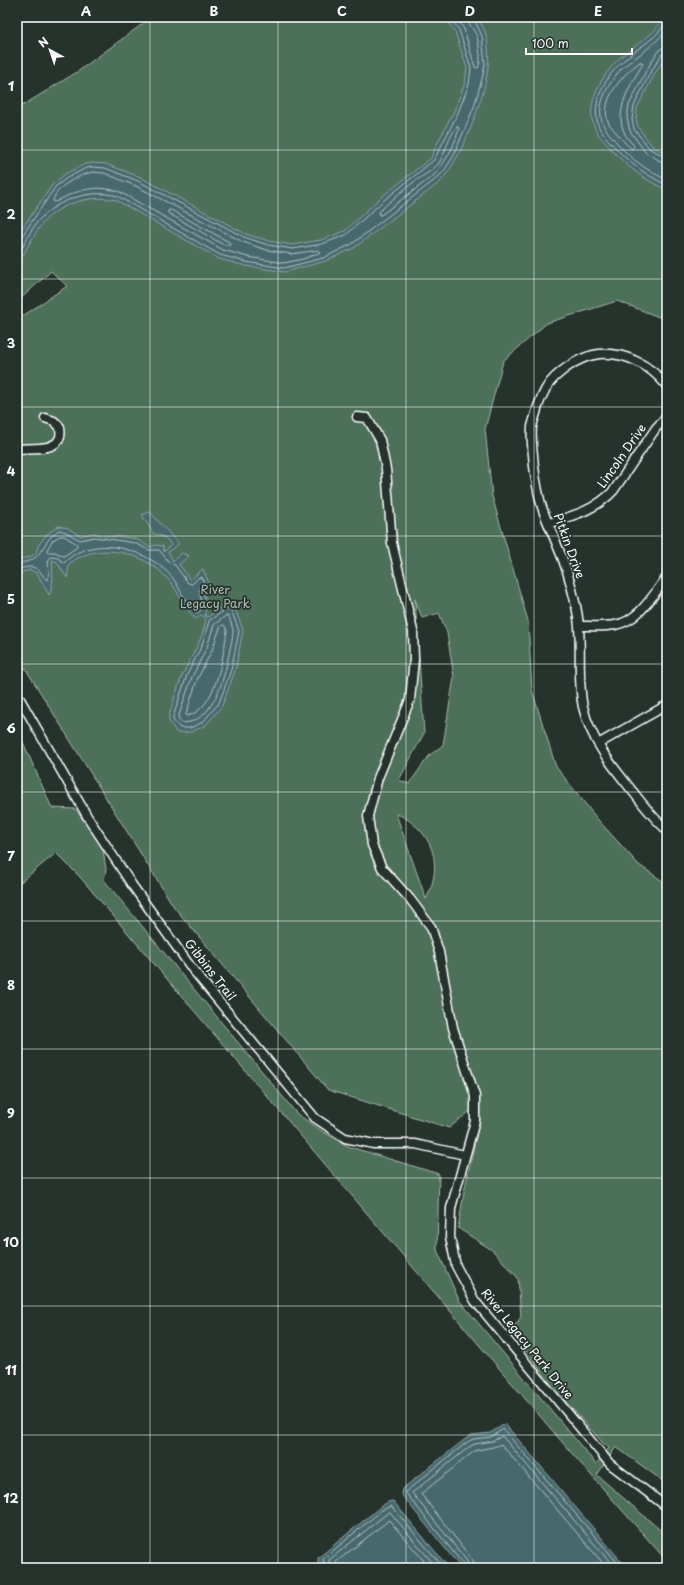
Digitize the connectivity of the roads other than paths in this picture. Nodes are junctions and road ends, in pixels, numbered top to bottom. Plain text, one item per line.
1 (667, 386) edge
2 (357, 416) dead end
3 (667, 416) edge
4 (45, 418) dead end
5 (17, 449) edge
6 (549, 523) junction
7 (667, 577) edge
8 (580, 626) junction
9 (17, 694) edge
10 (667, 705) edge
11 (598, 744) junction
12 (667, 830) edge
13 (465, 1154) junction
14 (667, 1507) edge

1 - 6 street, Pitkin Drive
2 - 13 street, River Legacy Park Drive
3 - 6 street, Lincoln Drive
4 - 5 street
6 - 8 street, Pitkin Drive
7 - 8 street
8 - 11 street, Pitkin Drive
9 - 13 street, Gibbins Trail
10 - 11 street
11 - 12 street, Pitkin Drive
13 - 14 street, River Legacy Park Drive

